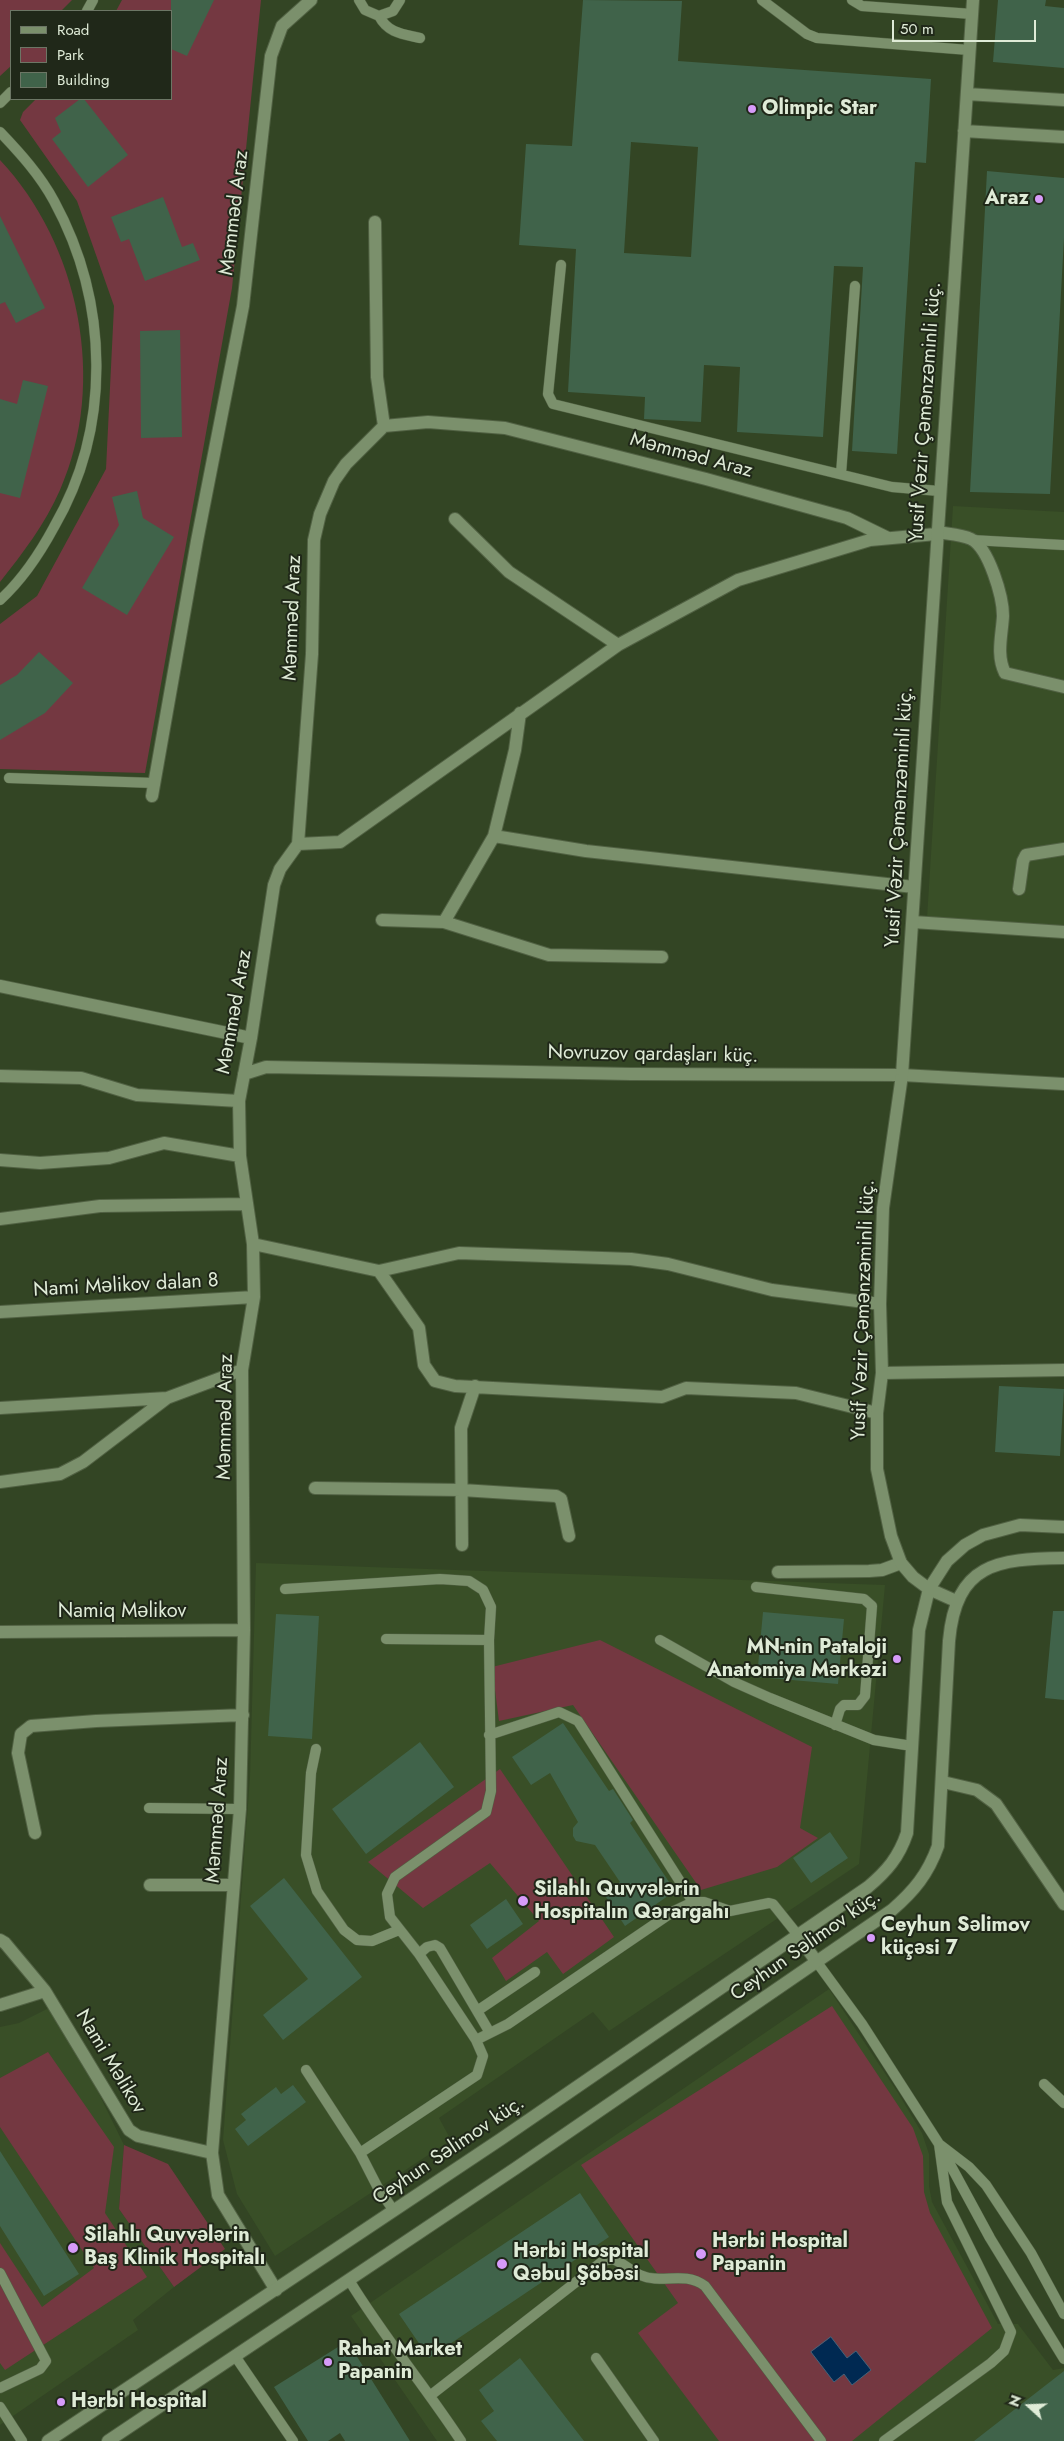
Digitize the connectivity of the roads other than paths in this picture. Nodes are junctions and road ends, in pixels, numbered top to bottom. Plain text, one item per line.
1 (311, 0) edge
2 (359, 0) edge
3 (400, 0) edge
4 (762, 0) edge
5 (852, 0) edge
6 (972, 0) edge
7 (972, 14) junction
8 (379, 16) junction
9 (420, 38) dead end
10 (969, 50) junction
11 (10, 93) edge
12 (967, 94) junction
13 (1064, 100) edge
14 (0, 103) edge
15 (964, 130) junction
16 (0, 132) edge
17 (1064, 137) edge
18 (375, 222) dead end
19 (561, 265) dead end
20 (855, 286) dead end
21 (384, 426) junction
22 (841, 474) junction
23 (939, 491) junction
24 (455, 519) dead end
25 (937, 533) junction
26 (888, 538) junction
27 (972, 540) junction
28 (1063, 545) dead end
29 (0, 600) edge
30 (618, 645) junction
31 (1064, 687) edge
32 (520, 713) junction
33 (9, 778) dead end
34 (154, 783) junction
35 (152, 796) dead end
36 (494, 836) junction
37 (298, 844) junction
38 (1064, 849) edge
39 (914, 887) junction
40 (1019, 889) dead end
41 (382, 920) dead end
42 (444, 922) junction
43 (913, 922) junction
44 (1064, 932) edge
45 (662, 957) dead end
46 (0, 986) edge
47 (251, 1038) junction
48 (244, 1074) junction
49 (902, 1075) junction
50 (0, 1076) edge
51 (1064, 1084) edge
52 (238, 1101) junction
53 (240, 1156) junction
54 (0, 1160) edge
55 (247, 1204) junction
56 (0, 1219) edge
57 (253, 1244) junction
58 (379, 1271) junction
59 (254, 1297) junction
60 (880, 1304) junction
61 (0, 1312) edge
62 (242, 1370) junction
63 (1064, 1370) edge
64 (882, 1373) junction
65 (475, 1386) junction
66 (166, 1398) junction
67 (0, 1408) edge
68 (877, 1413) junction
69 (0, 1482) edge
70 (315, 1488) dead end
71 (462, 1490) junction
72 (1064, 1527) edge
73 (569, 1536) dead end
74 (462, 1545) dead end
75 (1064, 1558) edge
76 (900, 1564) junction
77 (778, 1572) dead end
78 (756, 1587) dead end
79 (285, 1589) dead end
80 (929, 1589) junction
81 (956, 1601) junction
82 (244, 1630) junction
83 (0, 1632) edge
84 (386, 1639) dead end
85 (488, 1640) junction
86 (660, 1640) dead end
87 (243, 1715) junction
88 (835, 1725) junction
89 (489, 1735) junction
90 (912, 1746) junction
91 (316, 1749) dead end
92 (943, 1782) junction
93 (149, 1808) dead end
94 (240, 1809) junction
95 (35, 1832) dead end
96 (150, 1885) dead end
97 (232, 1885) junction
98 (693, 1902) junction
99 (1064, 1904) edge
100 (399, 1930) junction
101 (797, 1934) junction
102 (0, 1940) edge
103 (419, 1954) junction
104 (816, 1962) junction
105 (535, 1972) dead end
106 (44, 1991) junction
107 (0, 2005) edge
108 (477, 2011) junction
109 (490, 2033) junction
110 (476, 2040) junction
111 (306, 2070) dead end
112 (1044, 2084) dead end
113 (1064, 2103) edge
114 (939, 2144) junction
115 (212, 2153) junction
116 (360, 2153) junction
117 (394, 2211) junction
118 (0, 2273) edge
119 (349, 2280) junction
120 (276, 2290) junction
121 (1064, 2314) edge
122 (235, 2356) junction
123 (596, 2358) dead end
124 (1064, 2359) edge
125 (0, 2388) edge
126 (431, 2395) junction
127 (0, 2407) edge
128 (22, 2441) edge
129 (48, 2441) edge
130 (108, 2441) edge
131 (293, 2441) edge
132 (461, 2441) edge
133 (654, 2441) edge
134 (821, 2441) edge
135 (884, 2441) edge

1 - 34 street, Məmməd Araz
2 - 8 lane
3 - 8 lane
4 - 10 lane
5 - 7 lane
6 - 7 street, Yusif Vəzir Çəmənzəminli küç.
7 - 10 street, Yusif Vəzir Çəmənzəminli küç.
8 - 9 lane
10 - 12 street, Yusif Vəzir Çəmənzəminli küç.
11 - 14 lane
12 - 13 street
12 - 15 street, Yusif Vəzir Çəmənzəminli küç.
15 - 17 street
15 - 23 street, Yusif Vəzir Çəmənzəminli küç.
16 - 29 lane
18 - 21 street
19 - 22 lane
20 - 22 lane
21 - 26 street, Məmməd Araz
21 - 37 street, Məmməd Araz
22 - 23 lane
23 - 25 street, Yusif Vəzir Çəmənzəminli küç.
24 - 30 street
25 - 26 street
25 - 27 street
25 - 39 street, Yusif Vəzir Çəmənzəminli küç.
26 - 30 street
27 - 28 lane
27 - 31 street
30 - 32 street
32 - 36 street
32 - 37 street
33 - 34 lane
34 - 35 street, Məmməd Araz
36 - 39 street
36 - 42 street
37 - 47 street, Məmməd Araz
38 - 40 street
39 - 43 street, Yusif Vəzir Çəmənzəminli küç.
41 - 42 street
42 - 45 street
43 - 44 street
43 - 49 street, Yusif Vəzir Çəmənzəminli küç.
46 - 47 street
47 - 48 street, Məmməd Araz
48 - 49 street, Novruzov qardaşları küç.
48 - 52 street, Məmməd Araz
49 - 51 street, Novruzov qardaşları küç.
49 - 60 street, Yusif Vəzir Çəmənzəminli küç.
50 - 52 street
52 - 53 street, Məmməd Araz
53 - 54 street
53 - 55 street, Məmməd Araz
55 - 56 street
55 - 57 street, Məmməd Araz
57 - 58 street
57 - 59 street, Məmməd Araz
58 - 60 street
58 - 65 street
59 - 61 street, Nami Məlikov dalan 8
59 - 62 street, Məmməd Araz
60 - 64 street, Yusif Vəzir Çəmənzəminli küç.
62 - 66 street
62 - 82 street, Məmməd Araz
63 - 64 street
64 - 68 street, Yusif Vəzir Çəmənzəminli küç.
65 - 68 street
65 - 71 street
66 - 67 street
66 - 69 street
68 - 76 street, Yusif Vəzir Çəmənzəminli küç.
70 - 71 street
71 - 73 street
71 - 74 street
72 - 80 street, Ceyhun Səlimov küç.
75 - 81 street
76 - 77 street
76 - 80 street, Yusif Vəzir Çəmənzəminli küç.
78 - 88 lane
79 - 85 lane
80 - 81 street, Yusif Vəzir Çəmənzəminli küç.
80 - 90 street, Ceyhun Səlimov küç.
81 - 92 street, Ceyhun Səlimov küç.
82 - 83 street, Namiq Məlikov
82 - 87 street, Məmməd Araz
84 - 85 lane
85 - 89 lane
86 - 88 lane
87 - 94 street, Məmməd Araz
87 - 95 street
88 - 90 lane
89 - 98 lane
89 - 100 lane
90 - 101 street, Ceyhun Səlimov küç.
91 - 100 lane
92 - 99 street
92 - 104 street, Ceyhun Səlimov küç.
93 - 94 lane
94 - 97 street, Məmməd Araz
96 - 97 street
97 - 115 street, Məmməd Araz
98 - 101 lane
98 - 109 lane
100 - 103 lane
101 - 104 street
101 - 117 street, Ceyhun Səlimov küç.
102 - 106 street, Nami Məlikov
103 - 108 lane
103 - 110 lane
104 - 114 lane
104 - 119 street, Ceyhun Səlimov küç.
105 - 108 lane
106 - 107 street
106 - 115 street, Nami Məlikov
108 - 109 lane
109 - 110 lane
110 - 116 lane
111 - 116 lane
112 - 113 lane
114 - 121 lane
114 - 124 lane
114 - 135 lane
115 - 120 street, Məmməd Araz
116 - 117 lane
117 - 120 street, Ceyhun Səlimov küç.
118 - 125 lane
119 - 122 street, Ceyhun Səlimov küç.
119 - 126 lane
120 - 129 street, Ceyhun Səlimov küç.
122 - 130 street, Ceyhun Səlimov küç.
122 - 131 lane
123 - 133 lane
126 - 132 lane
126 - 134 lane
127 - 128 lane

